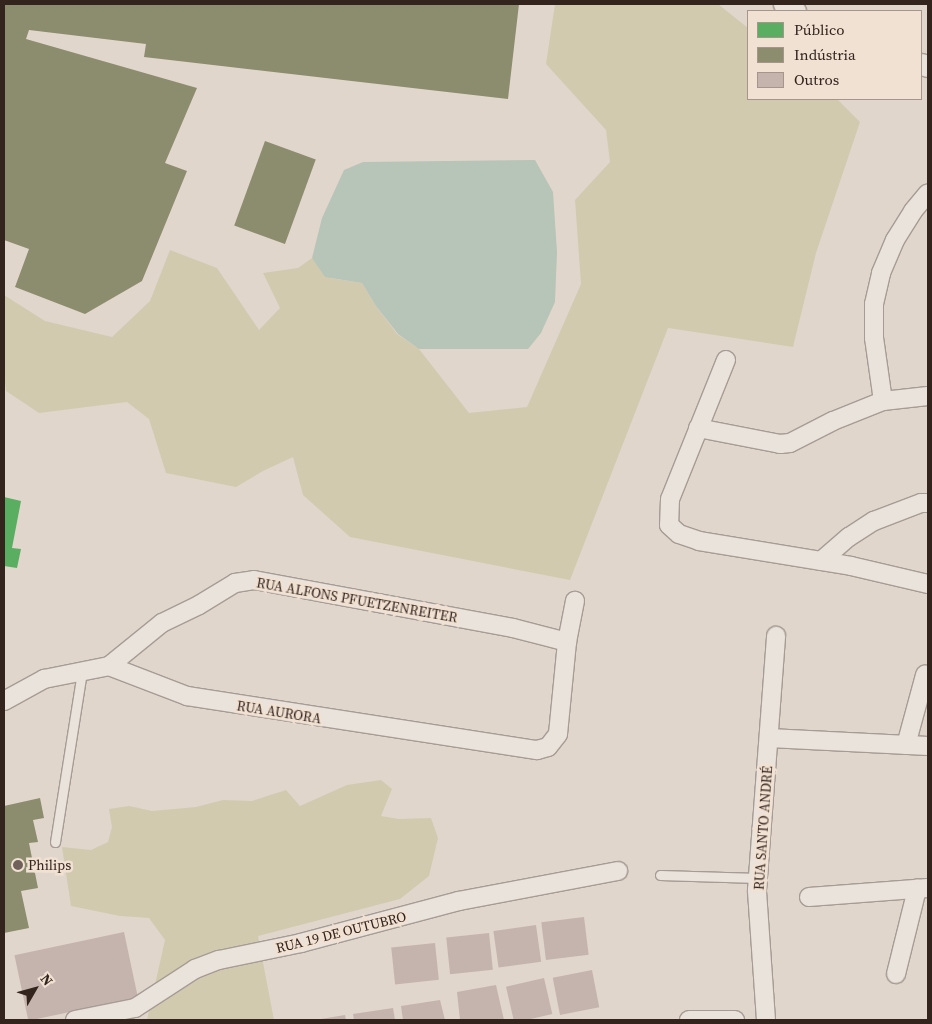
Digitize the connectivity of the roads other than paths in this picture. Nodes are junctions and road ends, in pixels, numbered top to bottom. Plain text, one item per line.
1 (928, 193) edge
2 (726, 360) dead end
3 (928, 396) edge
4 (883, 401) junction
5 (698, 428) junction
6 (928, 503) edge
7 (821, 561) junction
8 (928, 584) edge
9 (575, 601) dead end
10 (776, 636) dead end
11 (567, 642) junction
12 (109, 666) junction
13 (82, 671) junction
14 (925, 675) dead end
15 (4, 701) edge
16 (769, 738) junction
17 (906, 745) junction
18 (928, 746) edge
19 (55, 842) dead end
20 (618, 871) dead end
21 (660, 875) dead end
22 (758, 878) junction
23 (922, 889) edge
24 (809, 897) dead end
25 (896, 974) dead end
26 (75, 1020) edge
27 (689, 1020) edge
28 (735, 1020) edge
29 (766, 1020) edge

1 - 4 street
2 - 5 street
3 - 4 street
4 - 5 street
5 - 7 street
6 - 7 street
7 - 8 street
9 - 11 street
10 - 16 street, RUA SANTO ANDRÉ
11 - 12 street, RUA ALFONS PFUETZENREITER
11 - 12 street, RUA AURORA
12 - 13 street
13 - 15 street
13 - 19 lane
14 - 17 street
16 - 17 street
16 - 22 street, RUA SANTO ANDRÉ
17 - 18 street
20 - 26 street, RUA 19 DE OUTUBRO
21 - 22 lane
22 - 29 street, RUA SANTO ANDRÉ
23 - 24 street
23 - 25 street
27 - 28 street

